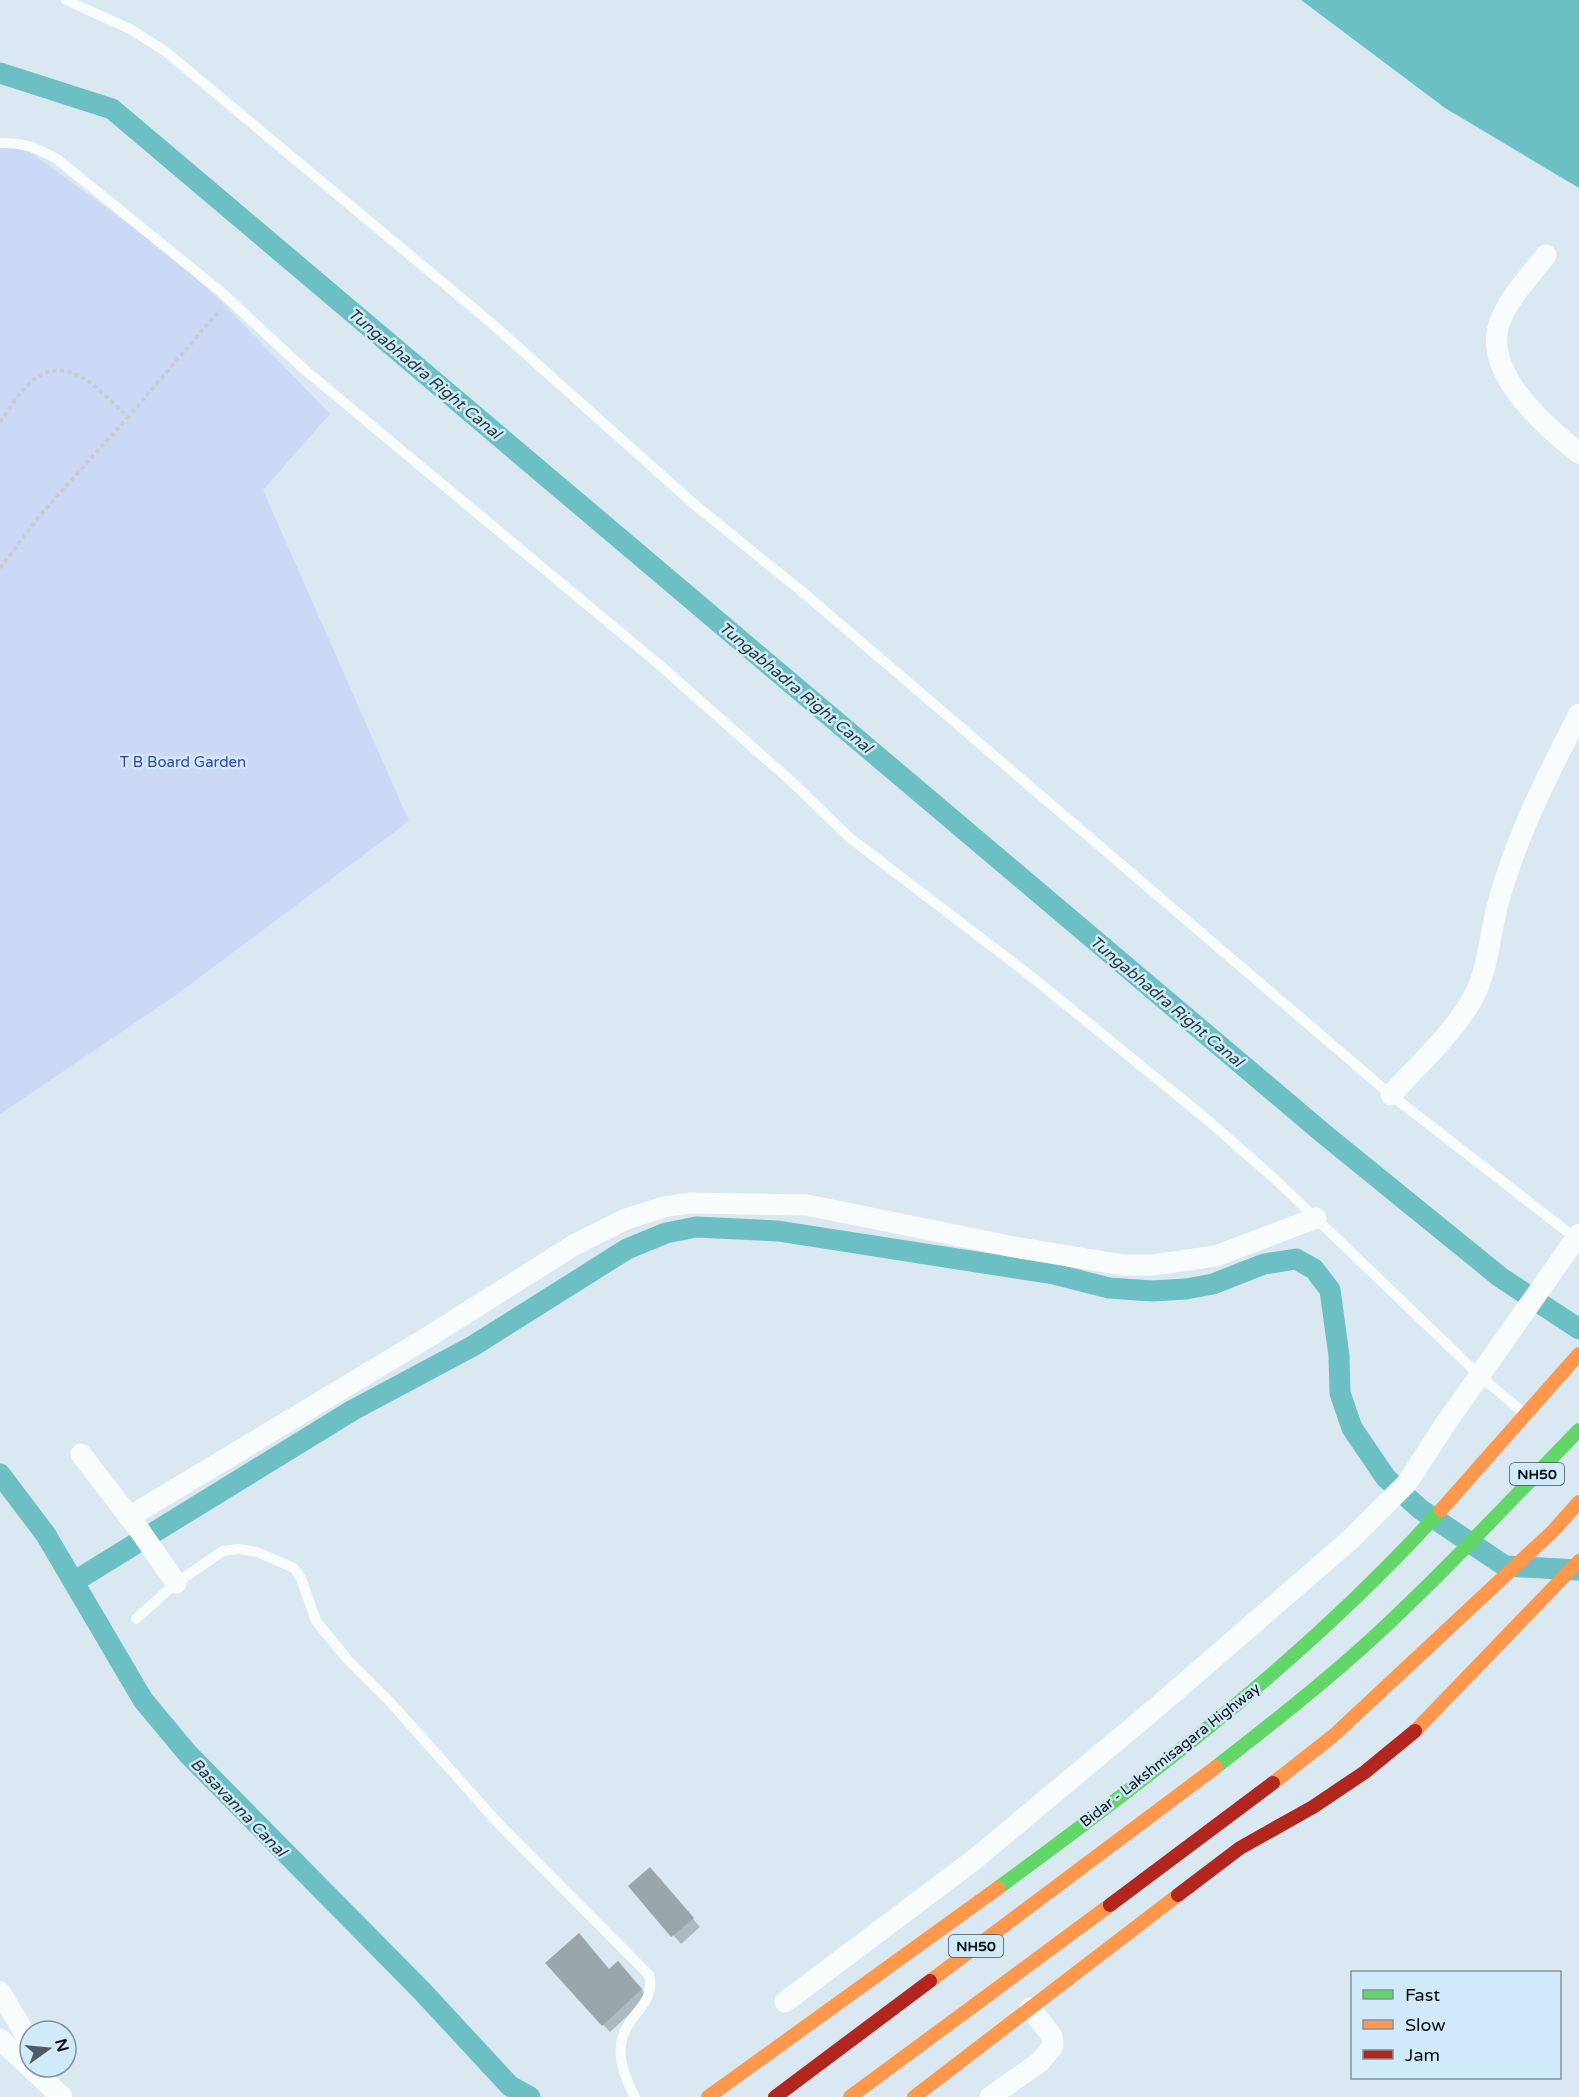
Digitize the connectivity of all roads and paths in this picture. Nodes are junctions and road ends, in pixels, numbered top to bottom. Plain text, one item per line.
1 (66, 0) edge
2 (0, 143) edge
3 (1546, 255) dead end
4 (229, 300) junction
5 (128, 417) junction
6 (0, 422) edge
7 (1579, 453) edge
8 (0, 568) edge
9 (1579, 714) edge
10 (1391, 1095) junction
11 (1316, 1218) junction
12 (1578, 1238) edge
13 (1579, 1354) edge
14 (1480, 1376) junction
15 (1525, 1413) junction
16 (1579, 1430) edge
17 (81, 1454) dead end
18 (1579, 1502) edge
19 (135, 1524) junction
20 (1579, 1561) edge
21 (176, 1584) junction
22 (136, 1619) dead end
23 (0, 1992) edge
24 (785, 2002) dead end
25 (1030, 2008) junction
26 (18, 2022) edge
27 (0, 2039) edge
28 (52, 2079) edge
29 (63, 2097) edge
30 (635, 2097) edge
31 (708, 2097) edge
32 (775, 2097) edge
33 (850, 2097) edge
34 (914, 2097) edge
35 (990, 2097) edge

1 - 10 lane
2 - 4 lane
3 - 7 street
4 - 5 path
4 - 11 lane
5 - 6 path
5 - 8 path
9 - 10 street
10 - 12 lane
11 - 14 lane
11 - 19 street
12 - 14 street
13 - 15 main road, Bidar - Lakshmisagara Highway
14 - 15 lane
14 - 24 street
15 - 31 main road, Bidar - Lakshmisagara Highway
16 - 32 main road, NH50
17 - 19 street
18 - 33 main road, NH50
19 - 21 street
20 - 25 main road
21 - 22 lane
21 - 30 lane
23 - 26 street
25 - 34 main road
25 - 35 street
27 - 29 street
28 - 29 street

